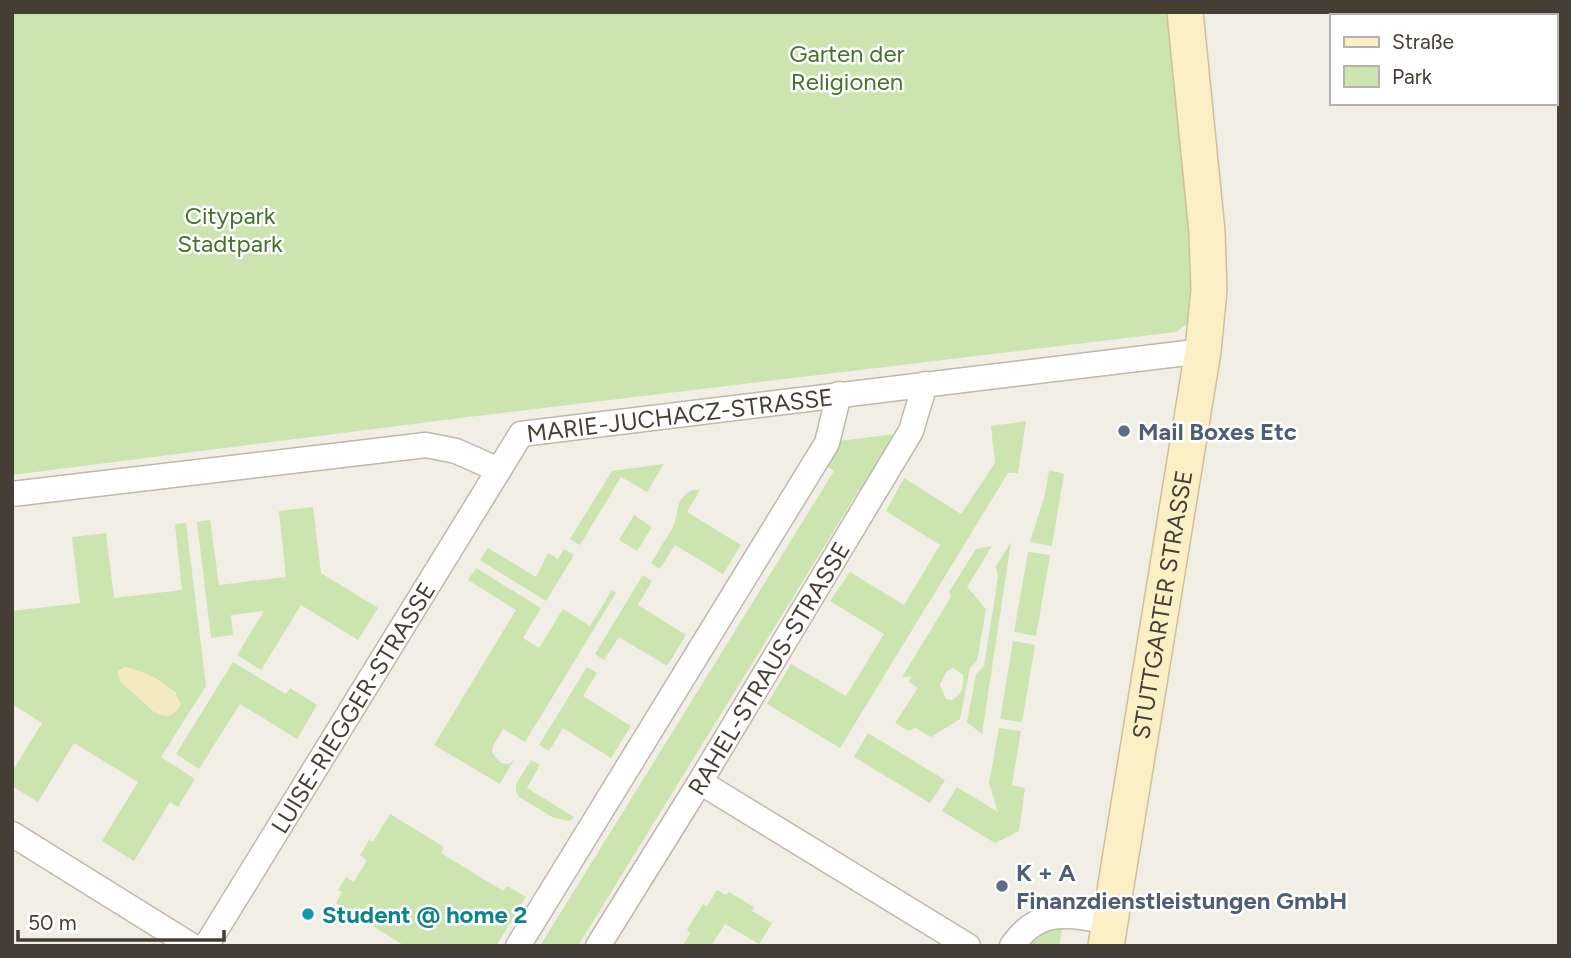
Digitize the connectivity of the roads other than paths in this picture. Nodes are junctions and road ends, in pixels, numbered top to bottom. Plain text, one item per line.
1 (1185, 12) edge
2 (1203, 351) junction
3 (925, 384) junction
4 (839, 394) junction
5 (499, 470) junction
6 (12, 495) edge
7 (700, 782) junction
8 (12, 834) edge
9 (1108, 934) edge
10 (192, 946) edge
11 (206, 946) edge
12 (518, 946) edge
13 (598, 946) edge
14 (968, 946) edge
15 (1012, 946) edge

1 - 2 main road, STUTTGARTER STRASSE
2 - 3 street, MARIE-JUCHACZ-STRASSE
2 - 9 main road, STUTTGARTER STRASSE
3 - 4 street, MARIE-JUCHACZ-STRASSE
3 - 7 street, RAHEL-STRAUS-STRASSE
4 - 5 street, MARIE-JUCHACZ-STRASSE
4 - 12 street
5 - 6 street, MARIE-JUCHACZ-STRASSE
5 - 11 street, LUISE-RIEGGER-STRASSE
7 - 13 street, RAHEL-STRAUS-STRASSE
7 - 14 street
8 - 10 street
9 - 15 street

